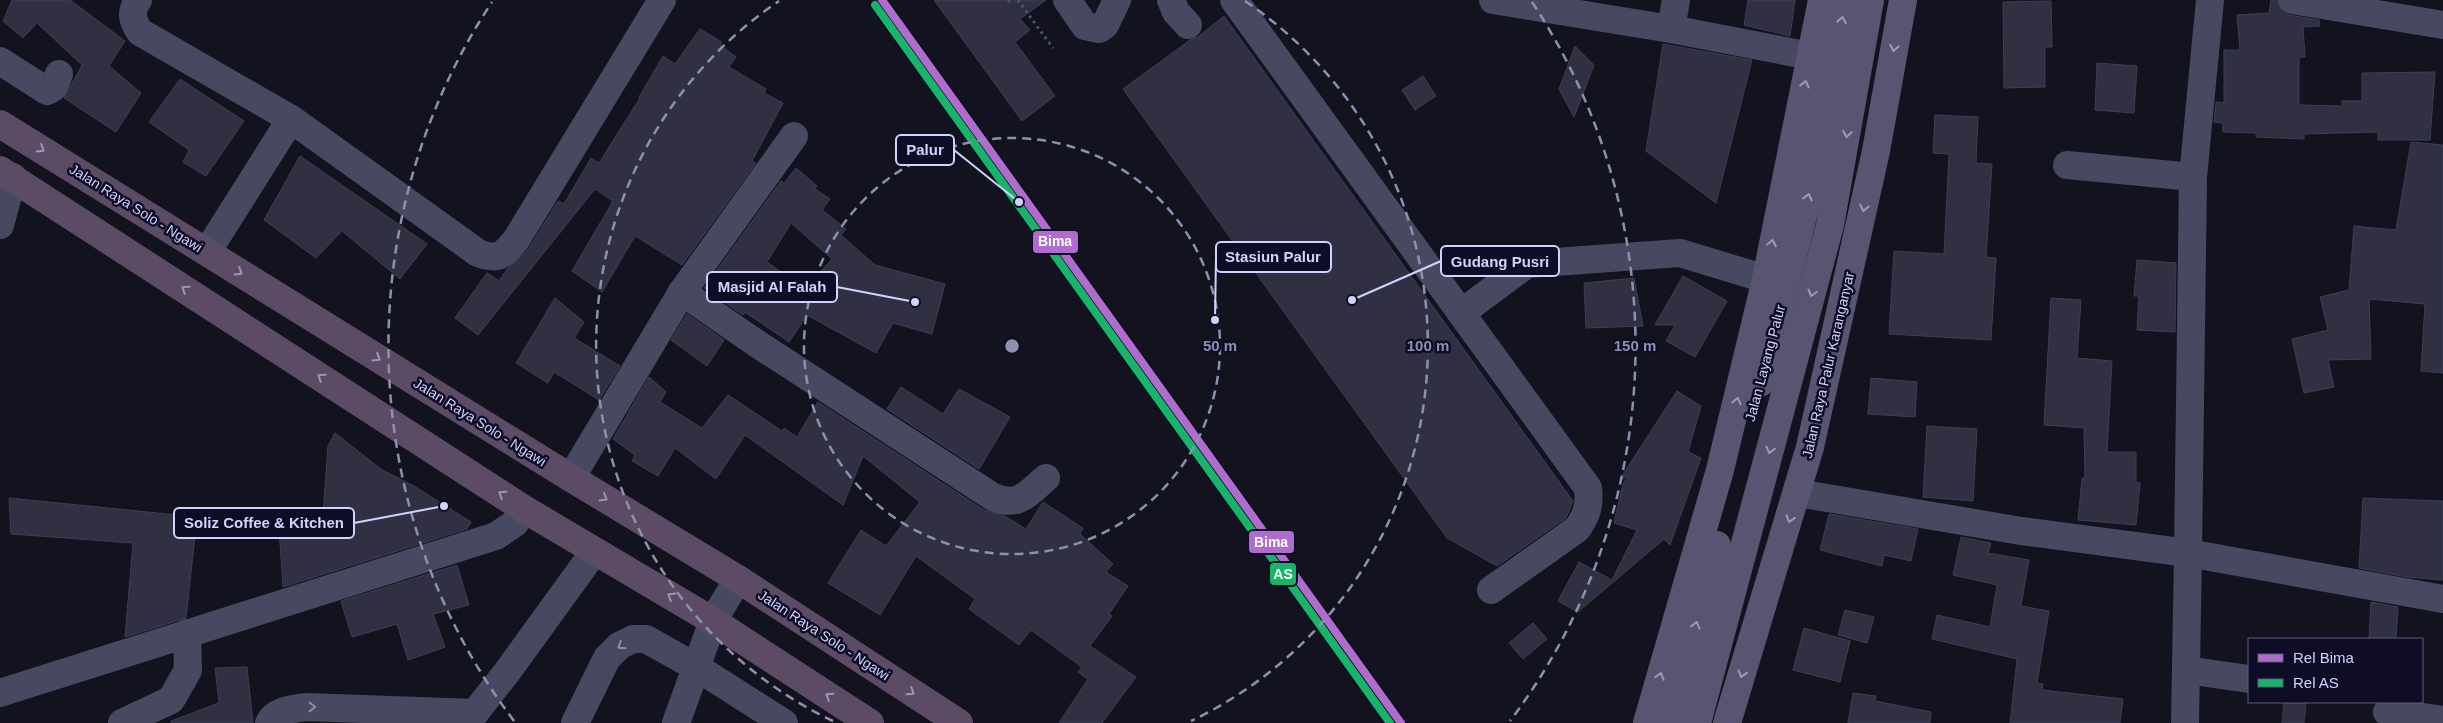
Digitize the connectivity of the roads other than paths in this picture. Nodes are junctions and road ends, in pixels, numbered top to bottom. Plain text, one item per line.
1 (138, 0) edge
2 (662, 0) edge
3 (1068, 0) edge
4 (1117, 0) edge
5 (1171, 0) edge
6 (1234, 0) edge
7 (1676, 0) edge
8 (1822, 0) edge
9 (1846, 0) edge
10 (1870, 0) edge
11 (1903, 0) edge
12 (2210, 0) edge
13 (2292, 0) edge
14 (1503, 1) edge
15 (1188, 25) dead end
16 (2443, 25) edge
17 (1671, 30) junction
18 (1811, 56) junction
19 (0, 61) edge
20 (59, 74) dead end
21 (291, 119) junction
22 (0, 124) edge
23 (794, 136) dead end
24 (2067, 165) dead end
25 (6, 174) edge
26 (2193, 176) junction
27 (0, 225) edge
28 (207, 252) junction
29 (1766, 279) junction
30 (682, 292) junction
31 (1461, 313) junction
32 (571, 478) junction
33 (1046, 478) dead end
34 (1798, 493) junction
35 (524, 509) junction
36 (594, 552) junction
37 (2188, 553) junction
38 (738, 579) junction
39 (1491, 590) dead end
40 (2443, 599) edge
41 (713, 621) junction
42 (187, 633) junction
43 (696, 667) junction
44 (2186, 670) junction
45 (2248, 679) edge
46 (0, 693) edge
47 (2387, 712) dead end
48 (471, 718) edge
49 (2443, 720) edge
50 (122, 723) edge
51 (269, 723) edge
52 (574, 723) edge
53 (676, 723) edge
54 (784, 723) edge
55 (870, 723) edge
56 (959, 723) edge
57 (1647, 723) edge
58 (1671, 723) edge
59 (1698, 723) edge
60 (1727, 723) edge
61 (2185, 723) edge

1 - 21 street
2 - 21 street
3 - 4 street
5 - 15 street
6 - 31 street
7 - 17 street
8 - 18 main road
58 -> 9 main road, Jalan Layang Palur
10 -> 59 main road, Jalan Layang Palur
11 -> 34 main road, Jalan Raya Palur Karanganyar
12 - 26 street
13 - 16 street
14 - 17 street
17 - 18 street
29 -> 18 main road
19 - 20 street
21 - 28 street
22 -> 28 highway, Jalan Raya Solo - Ngawi
23 - 30 street
24 - 26 street
25 - 27 street
35 -> 25 highway
26 - 37 street
28 -> 32 highway, Jalan Raya Solo - Ngawi
29 - 31 street
57 -> 29 main road
30 - 32 street
30 - 33 street
31 - 39 street
32 -> 38 highway, Jalan Raya Solo - Ngawi
34 - 37 street
34 -> 60 main road, Jalan Raya Palur Karanganyar
35 - 36 highway
35 - 42 street
41 -> 36 highway
36 - 48 street
37 - 40 street
37 - 44 street
38 - 41 street
38 -> 56 highway, Jalan Raya Solo - Ngawi
41 - 43 street
55 -> 41 highway
42 - 46 street
42 - 50 street
43 -> 52 street
43 - 53 street
43 - 54 street
44 - 45 street
44 - 61 street
47 - 49 street
51 -> 48 street

